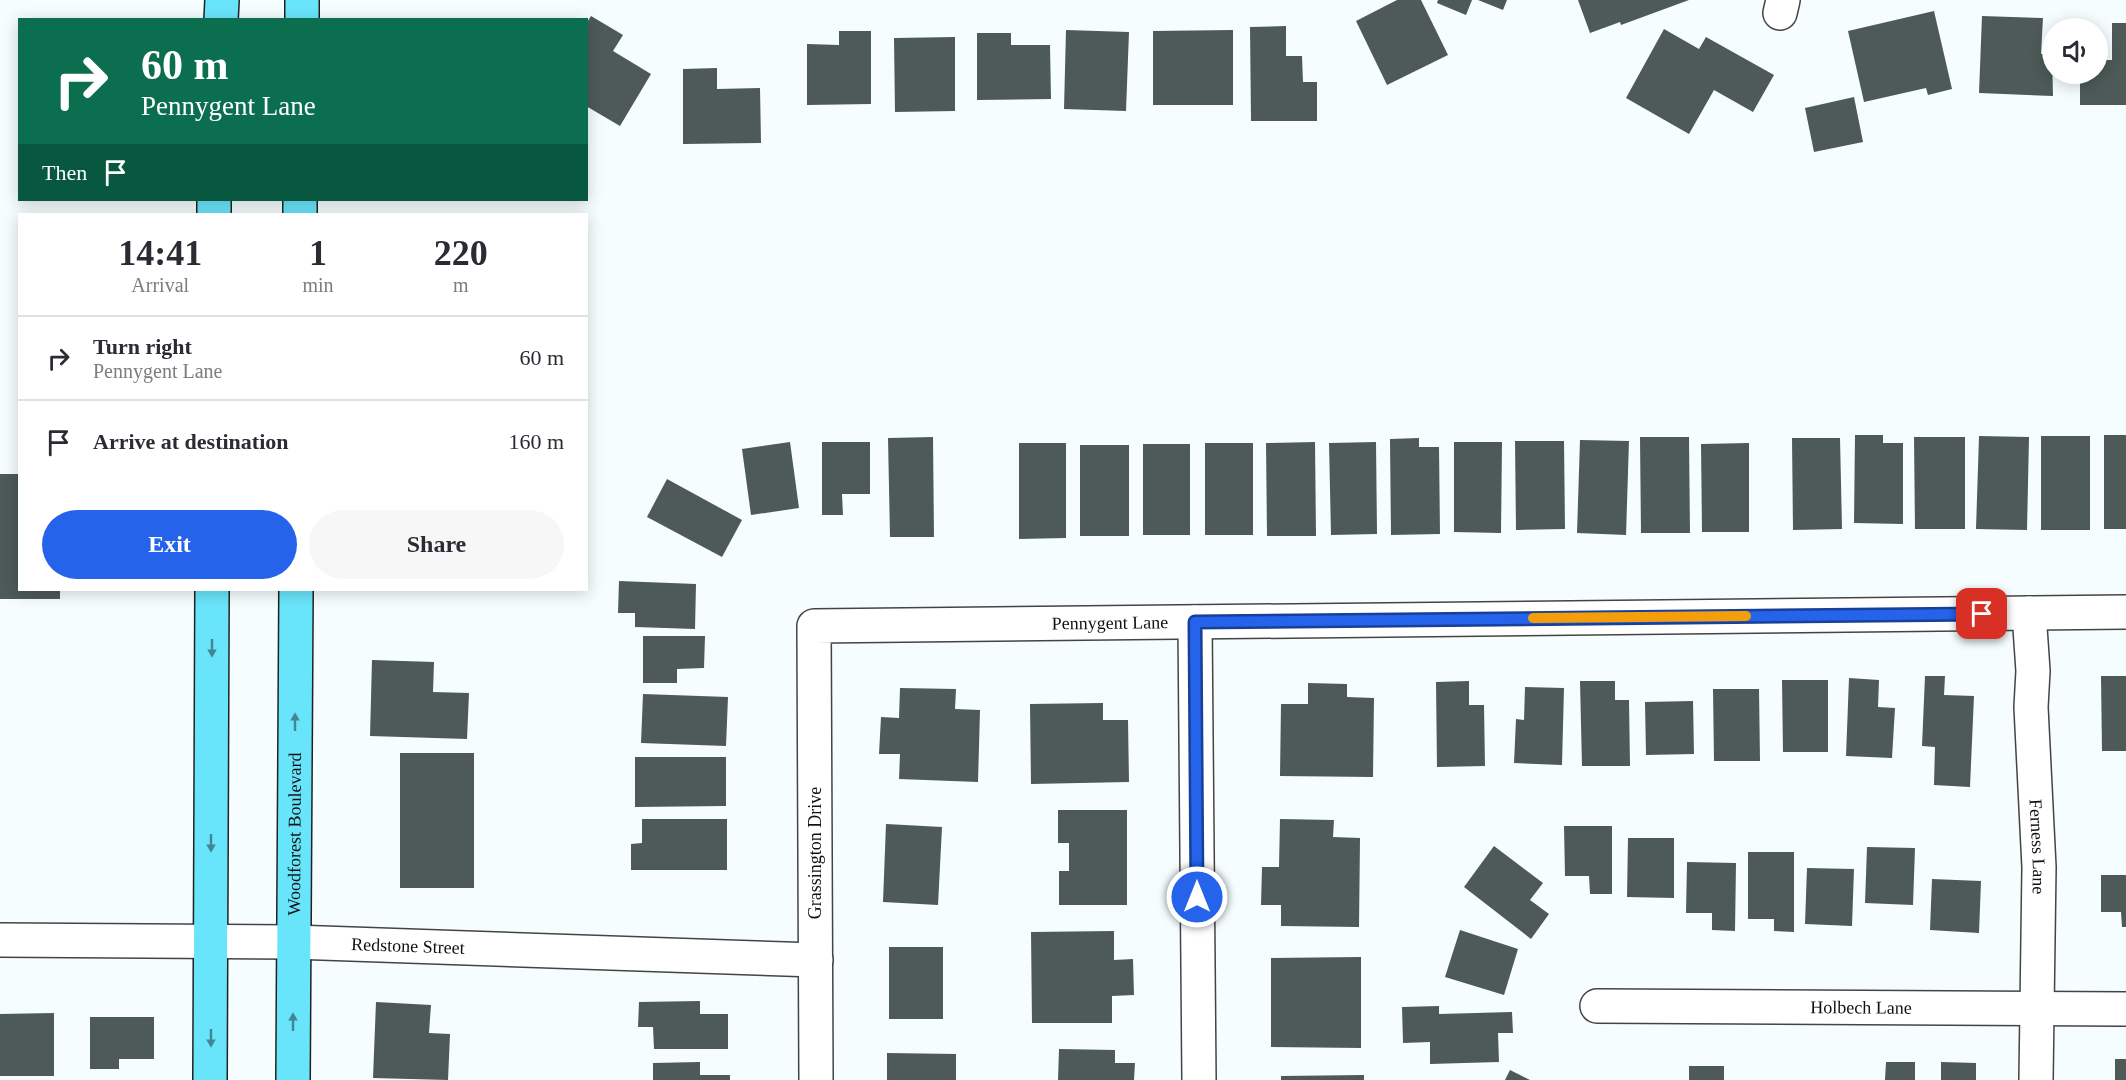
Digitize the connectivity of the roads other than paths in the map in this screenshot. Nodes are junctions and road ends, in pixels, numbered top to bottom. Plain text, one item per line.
1 (222, 0) edge
2 (302, 0) edge
3 (221, 18) edge
4 (302, 18) edge
5 (212, 591) edge
6 (296, 591) edge
7 (2126, 612) edge
8 (2029, 613) junction
9 (1195, 622) junction
10 (814, 626) joint
11 (0, 940) edge
12 (211, 941) junction
13 (293, 942) junction
14 (816, 960) junction
15 (1597, 1006) dead end
16 (2126, 1009) edge
17 (2037, 1010) junction
18 (210, 1080) edge
19 (293, 1080) edge
20 (816, 1080) edge
21 (1199, 1080) edge
22 (2036, 1080) edge

1 - 3 main road
2 - 4 main road
5 -> 12 main road
13 -> 6 main road, Woodforest Boulevard
7 - 8 street, Pennygent Lane
8 - 9 street, Pennygent Lane
8 - 17 street, Ferness Lane
9 - 10 street, Pennygent Lane
9 - 21 street
10 - 14 street, Grassington Drive
11 - 12 street, Redstone Street
12 - 13 street, Redstone Street
12 -> 18 main road
13 - 14 street, Redstone Street
19 -> 13 main road, Woodforest Boulevard
14 - 20 street, Grassington Drive
15 - 17 street, Holbech Lane
16 - 17 street, Holbech Lane
17 - 22 street, Ferness Lane

